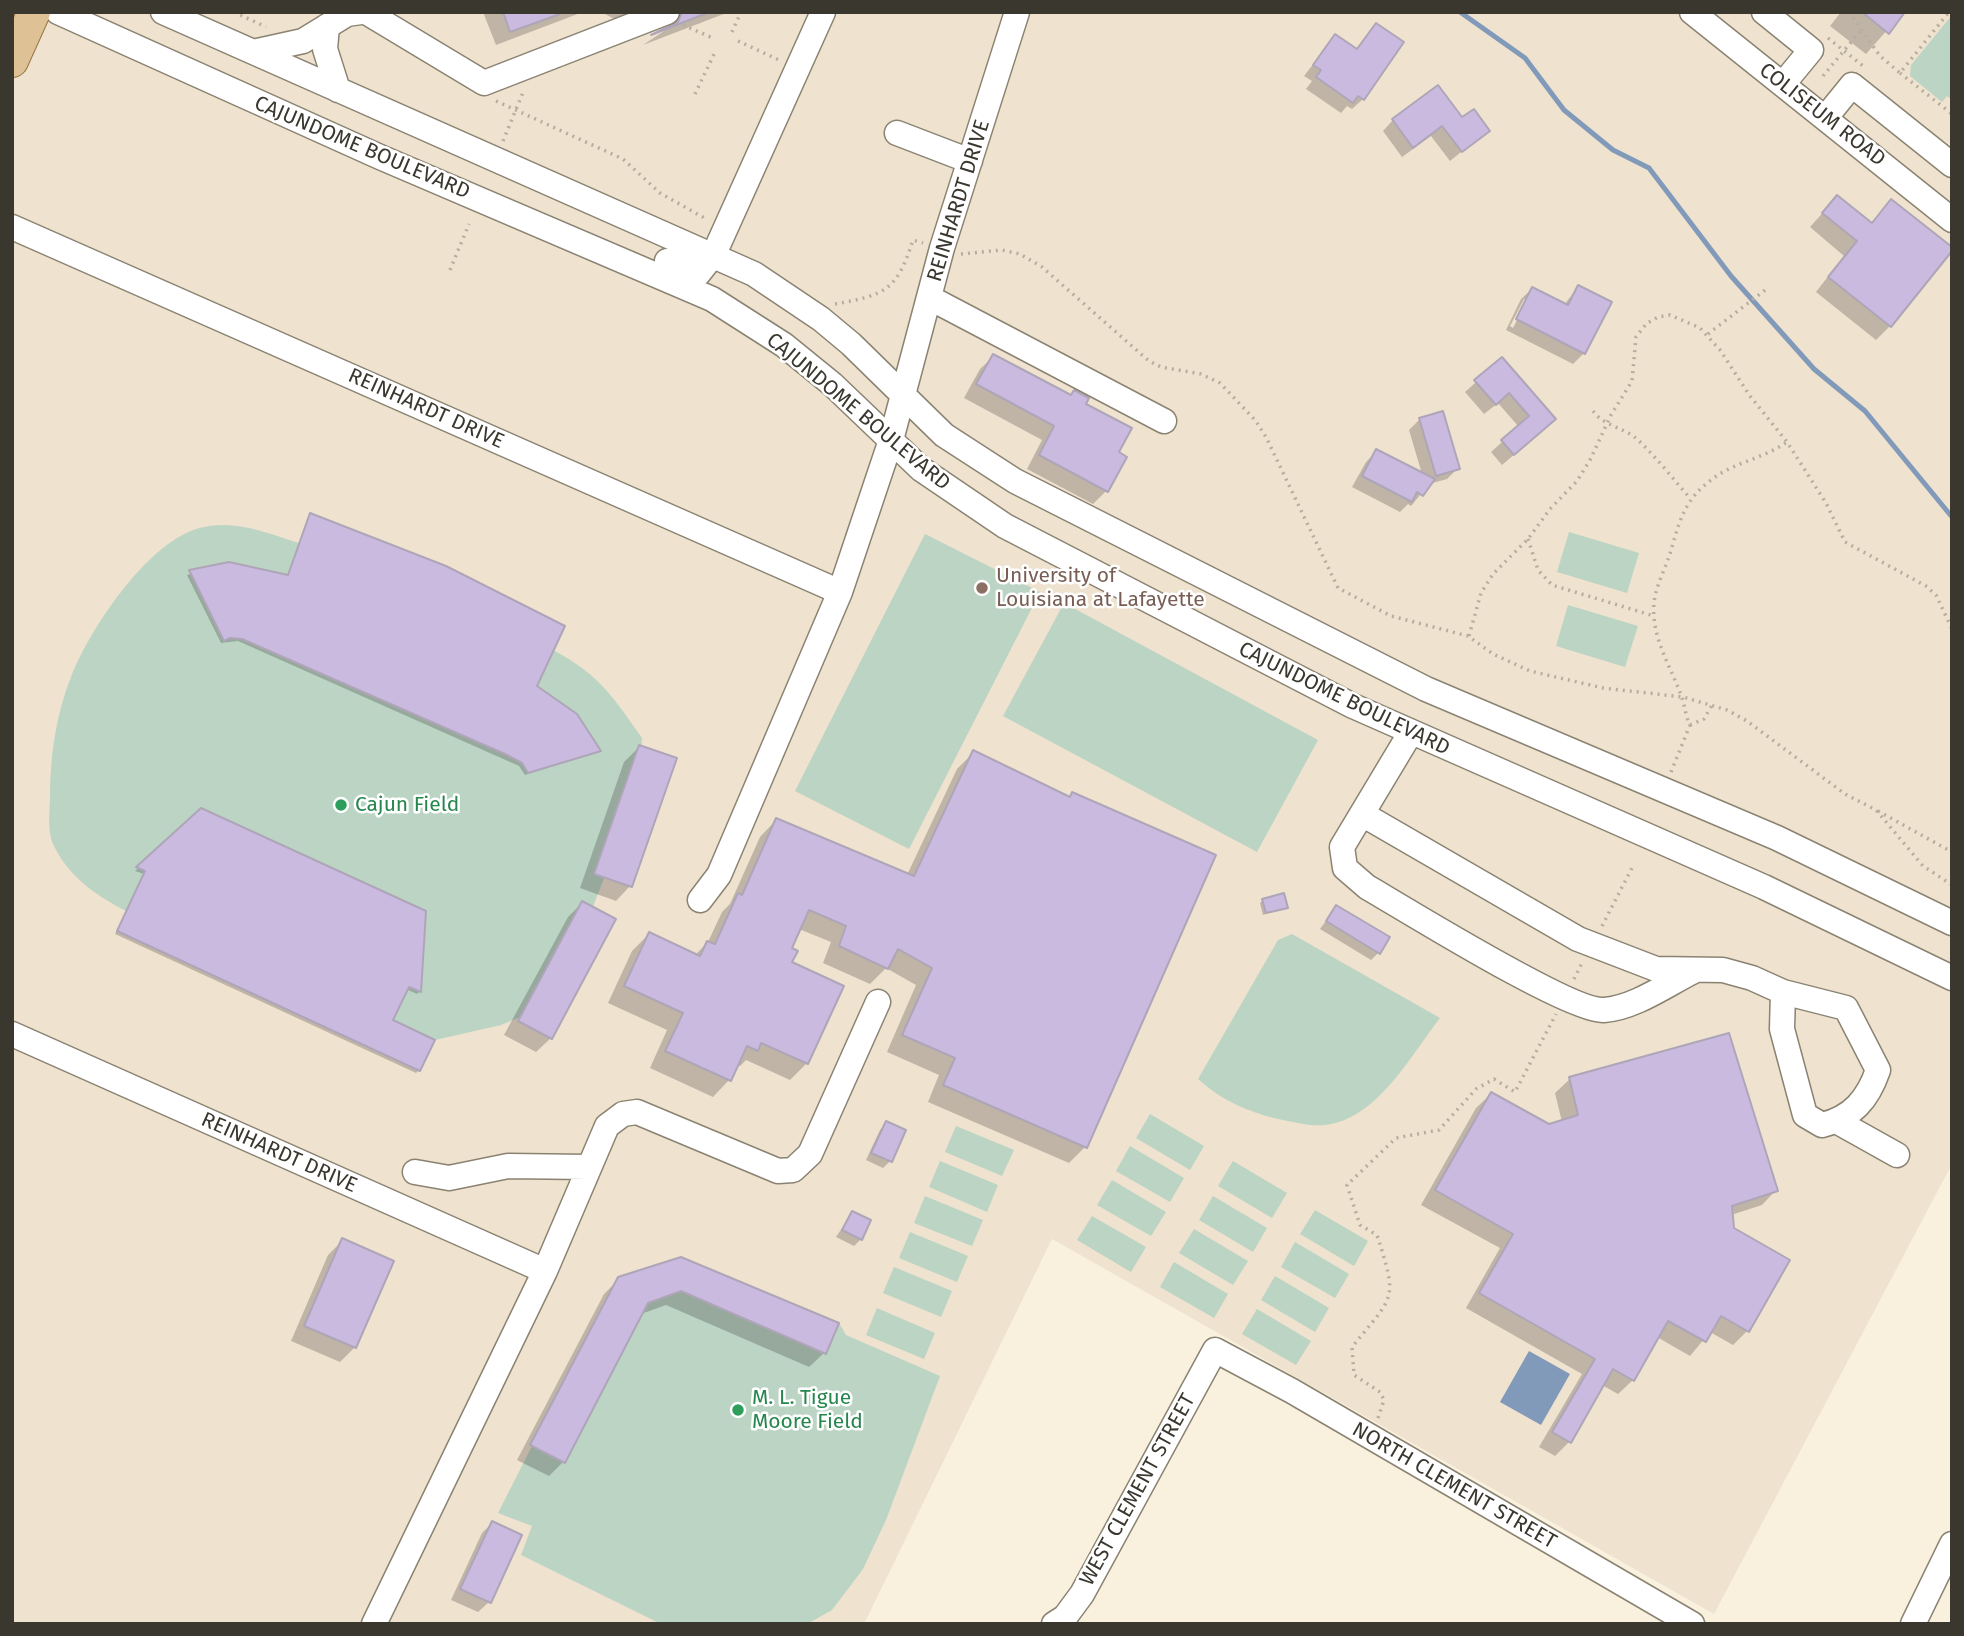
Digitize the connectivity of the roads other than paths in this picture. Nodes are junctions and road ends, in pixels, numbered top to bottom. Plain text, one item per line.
1 (34, 12) edge
2 (58, 12) edge
3 (163, 12) edge
4 (364, 12) edge
5 (822, 12) edge
6 (1017, 12) edge
7 (1692, 12) edge
8 (1764, 12) edge
9 (675, 18) edge
10 (327, 26) junction
11 (253, 52) junction
12 (12, 61) edge
13 (1783, 84) junction
14 (338, 90) junction
15 (1826, 117) junction
16 (897, 133) dead end
17 (970, 161) junction
18 (1952, 165) edge
19 (500, 207) junction
20 (1952, 220) edge
21 (12, 227) edge
22 (714, 254) junction
23 (930, 298) junction
24 (903, 395) junction
25 (1164, 421) dead end
26 (891, 440) junction
27 (839, 592) junction
28 (1411, 732) junction
29 (1362, 814) junction
30 (700, 900) dead end
31 (1952, 923) edge
32 (1698, 969) junction
33 (1952, 978) edge
34 (1783, 992) junction
35 (878, 1002) dead end
36 (12, 1034) edge
37 (1838, 1122) junction
38 (1897, 1155) dead end
39 (588, 1167) junction
40 (415, 1172) dead end
41 (545, 1271) junction
42 (1215, 1350) joint
43 (1952, 1544) edge
44 (1944, 1579) edge
45 (1066, 1622) edge
46 (374, 1624) edge
47 (1692, 1624) edge
48 (1913, 1624) edge

1 - 12 main road
2 - 19 street, CAJUNDOME BOULEVARD
3 - 11 street, CAJUNDOME BOULEVARD
4 - 9 street
4 - 10 street
5 - 22 street
6 - 17 street, REINHARDT DRIVE
7 - 13 street, COLISEUM ROAD
8 - 13 street
10 - 11 street
10 - 14 street
11 - 14 street, CAJUNDOME BOULEVARD
13 - 15 street, COLISEUM ROAD
14 - 22 street, CAJUNDOME BOULEVARD
15 - 18 street
15 - 20 street, COLISEUM ROAD
16 - 17 street
17 - 23 street, REINHARDT DRIVE
19 - 22 street
19 - 26 street, CAJUNDOME BOULEVARD
21 - 27 street, REINHARDT DRIVE
22 - 24 street, CAJUNDOME BOULEVARD
23 - 24 street, REINHARDT DRIVE
23 - 25 street
24 - 26 street, REINHARDT DRIVE
24 - 31 street, CAJUNDOME BOULEVARD
26 - 27 street, REINHARDT DRIVE
26 - 28 street, CAJUNDOME BOULEVARD
27 - 30 street, REINHARDT DRIVE
28 - 29 street
28 - 33 street, CAJUNDOME BOULEVARD
29 - 32 street
29 - 32 street
32 - 34 street
34 - 37 street
34 - 37 street
35 - 39 street
36 - 41 street, REINHARDT DRIVE
37 - 38 street
39 - 40 street
39 - 41 street
41 - 46 street
42 - 45 street, WEST CLEMENT STREET
42 - 47 street, NORTH CLEMENT STREET
43 - 44 street
44 - 48 street

